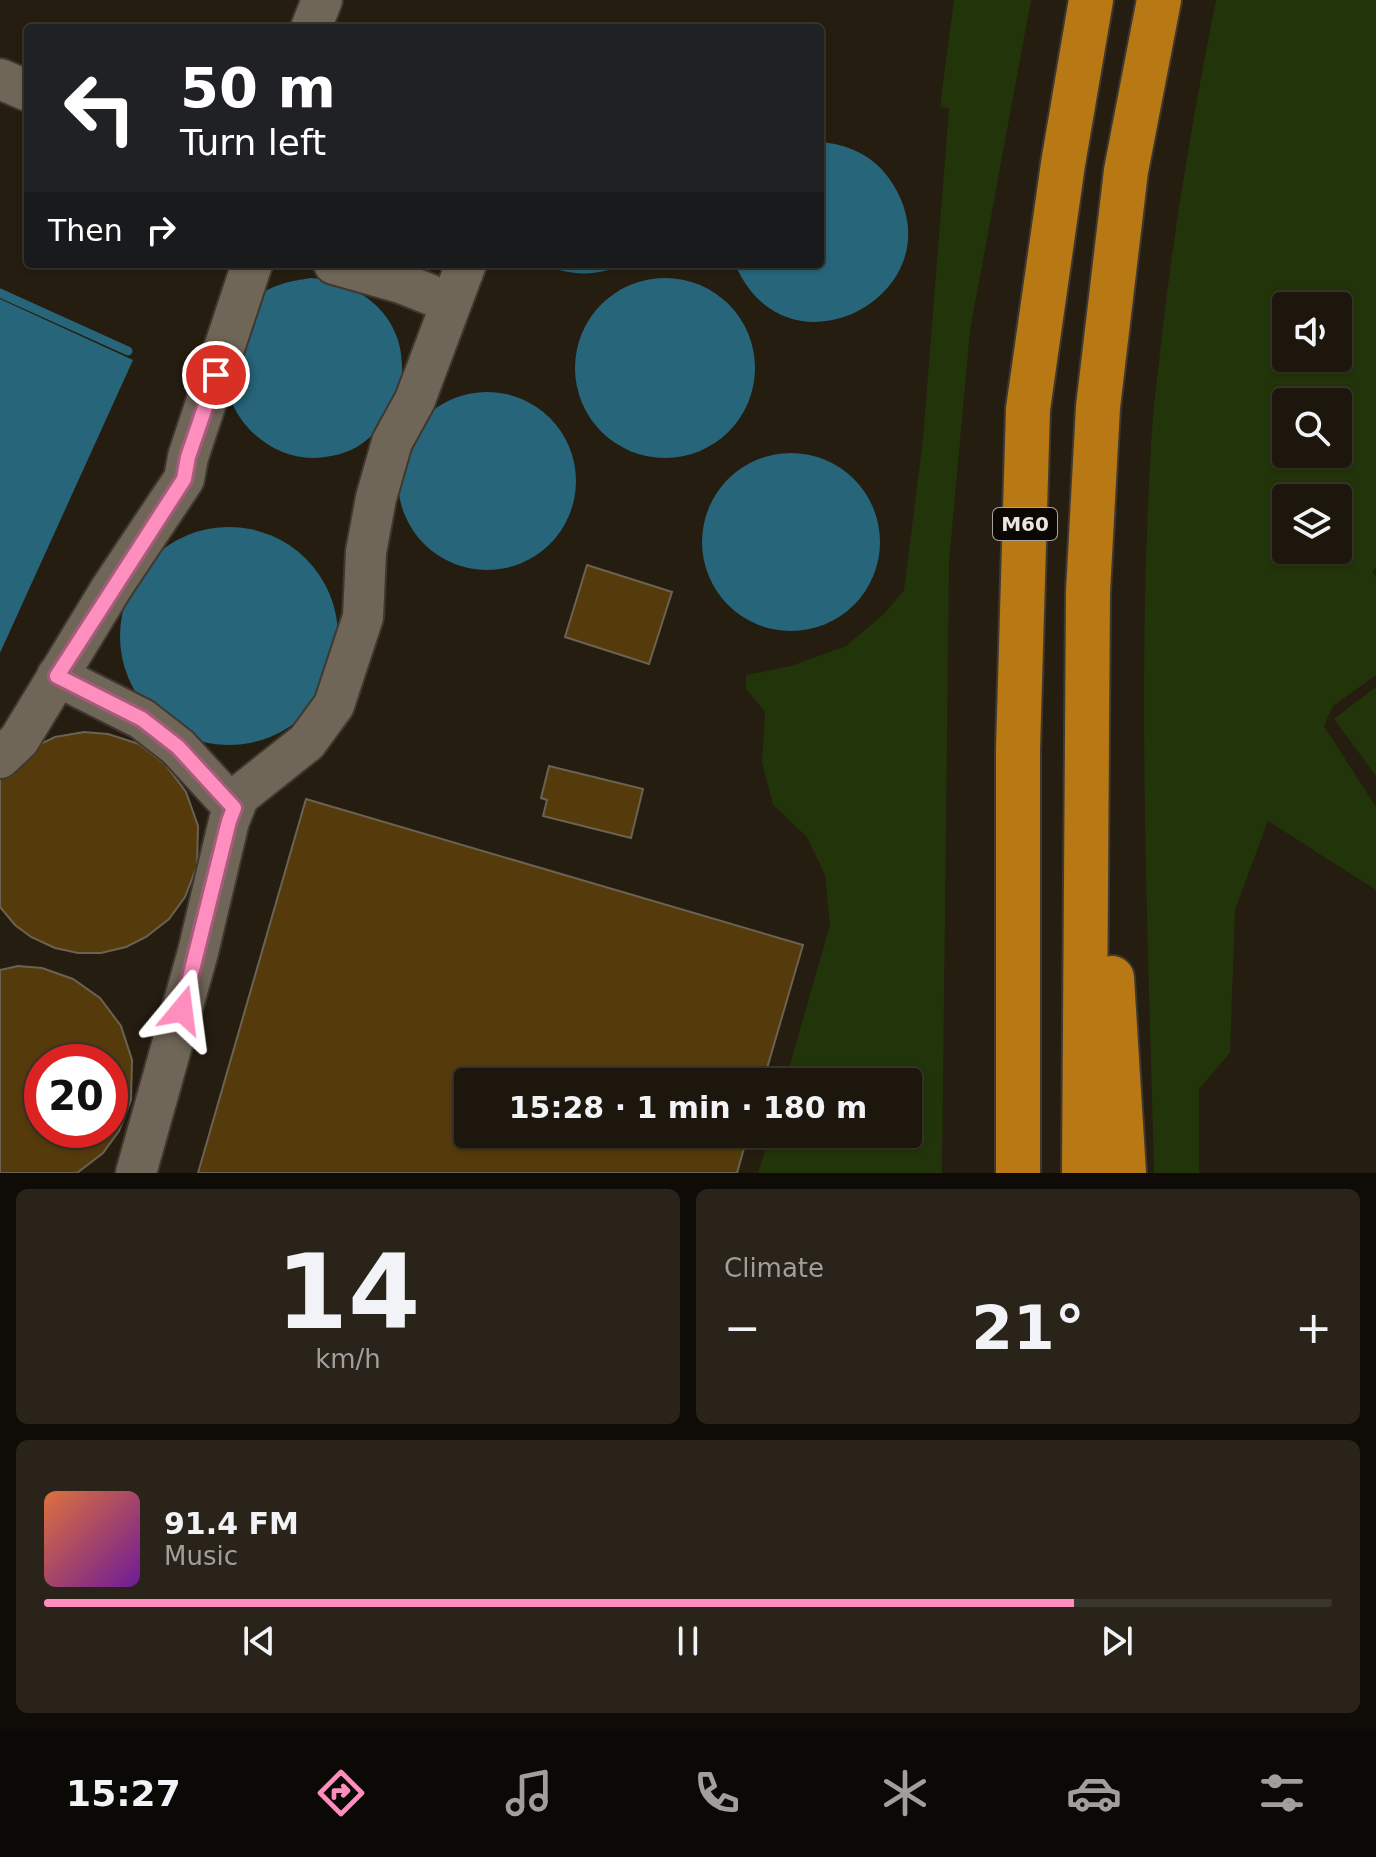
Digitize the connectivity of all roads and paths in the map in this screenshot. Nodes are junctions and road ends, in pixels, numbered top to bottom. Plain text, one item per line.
1 (322, 0) edge
2 (1091, 0) edge
3 (1159, 0) edge
4 (313, 24) edge
5 (0, 79) edge
6 (24, 89) edge
7 (251, 268) edge
8 (348, 268) edge
9 (464, 268) edge
10 (451, 303) junction
11 (1088, 592) junction
12 (57, 676) junction
13 (0, 758) edge
14 (234, 808) junction
15 (1019, 1053) junction
16 (136, 1173) edge
17 (1005, 1173) edge
18 (1018, 1173) edge
19 (1084, 1173) edge
20 (1124, 1173) edge

1 - 4 lane
2 - 15 highway, M60
3 - 11 highway
5 - 6 lane
7 - 12 lane
8 - 10 lane
9 - 10 lane
10 - 14 lane
11 - 19 highway
11 - 20 highway
12 - 13 lane
12 - 14 lane
14 - 16 lane
15 - 17 highway, M60
15 - 18 highway, M60

